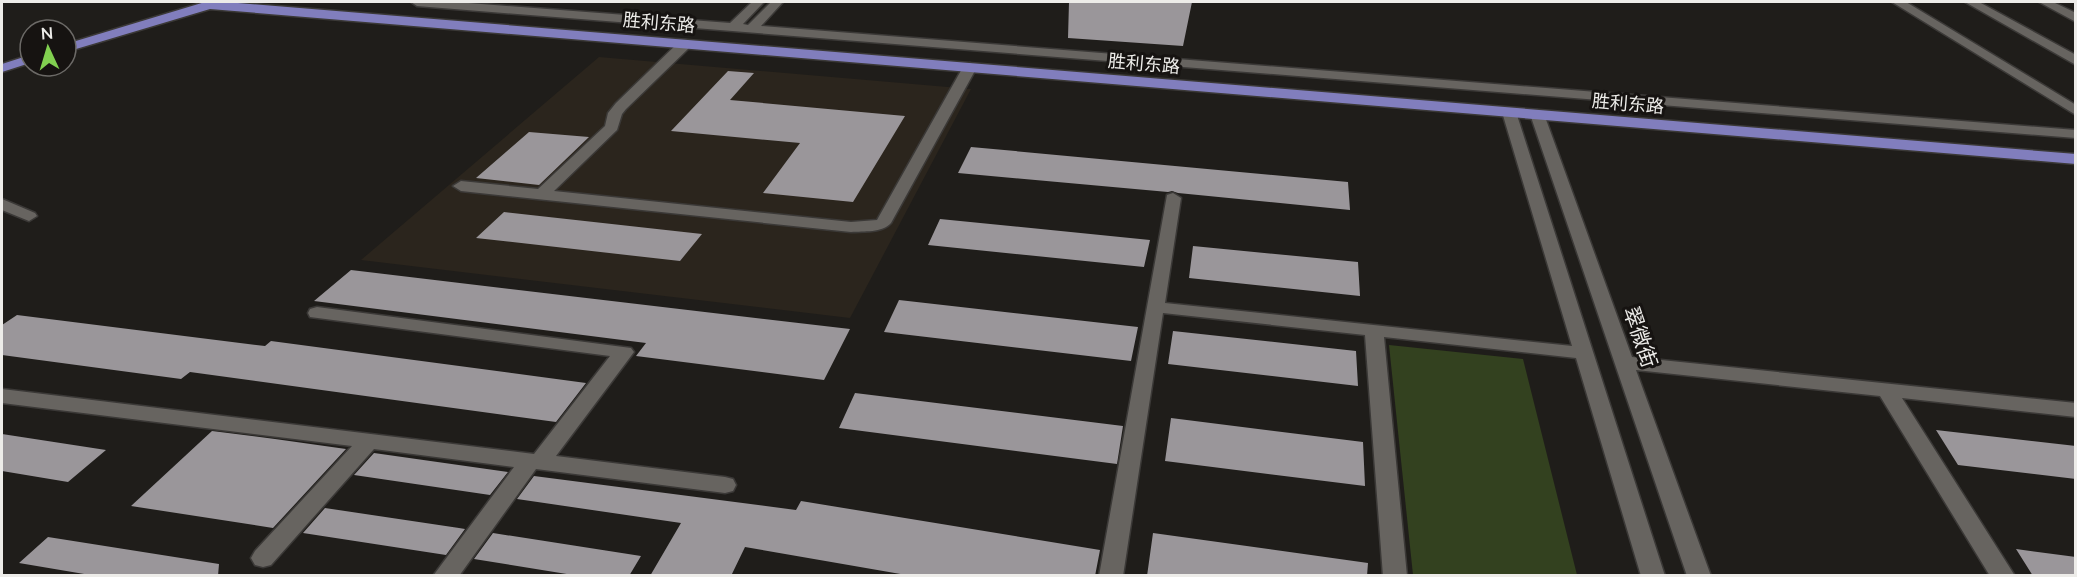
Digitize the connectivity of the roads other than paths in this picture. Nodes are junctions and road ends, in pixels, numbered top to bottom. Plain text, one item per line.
1 (183, 2) edge
2 (276, 2) edge
3 (417, 2) edge
4 (559, 2) edge
5 (758, 2) edge
6 (777, 2) edge
7 (1898, 2) edge
8 (1971, 2) edge
9 (2044, 2) edge
10 (215, 3) edge
11 (546, 12) junction
12 (2076, 18) edge
13 (532, 22) junction
14 (733, 27) junction
15 (752, 28) junction
16 (78, 33) edge
17 (78, 44) edge
18 (686, 44) junction
19 (18, 50) edge
20 (2, 55) edge
21 (2076, 61) edge
22 (18, 62) edge
23 (969, 67) junction
24 (2, 68) edge
25 (2076, 111) edge
26 (1509, 112) junction
27 (1537, 114) junction
28 (2076, 134) edge
29 (2076, 149) edge
30 (2076, 159) edge
31 (461, 186) dead end
32 (542, 194) junction
33 (1173, 198) dead end
34 (2, 204) edge
35 (29, 216) dead end
36 (1155, 307) junction
37 (317, 313) dead end
38 (1374, 330) junction
39 (1584, 352) junction
40 (1624, 362) junction
41 (1887, 390) junction
42 (2, 396) edge
43 (2076, 410) edge
44 (369, 441) junction
45 (535, 462) junction
46 (725, 485) dead end
47 (263, 558) dead end
48 (445, 576) edge
49 (1111, 576) edge
50 (1395, 576) edge
51 (1653, 576) edge
52 (1699, 576) edge
53 (2003, 576) edge

1 - 16 main road
2 - 13 main road, 胜利东路
3 - 11 street
4 - 11 street
5 - 14 street
6 - 15 street
7 - 25 street
8 - 21 street
9 - 12 street
10 - 17 main road
10 - 18 main road, 胜利东路
11 - 13 street
11 - 14 street
13 - 29 main road, 胜利东路
14 - 15 street
15 - 28 street
18 - 23 main road, 胜利东路
18 - 32 street
19 - 20 main road
22 - 24 main road
23 - 26 main road, 胜利东路
23 - 32 street
26 - 27 main road, 胜利东路
26 - 39 street
27 - 30 main road, 胜利东路
27 - 40 street, 翠微街
31 - 32 street
33 - 36 street
34 - 35 street
36 - 38 street
36 - 49 street
37 - 45 street
38 - 39 street
38 - 50 street
39 - 51 street
40 - 41 street
40 - 52 street, 翠微街
41 - 43 street
41 - 53 street
42 - 44 street
44 - 45 street
44 - 47 street
45 - 46 street
45 - 48 street

